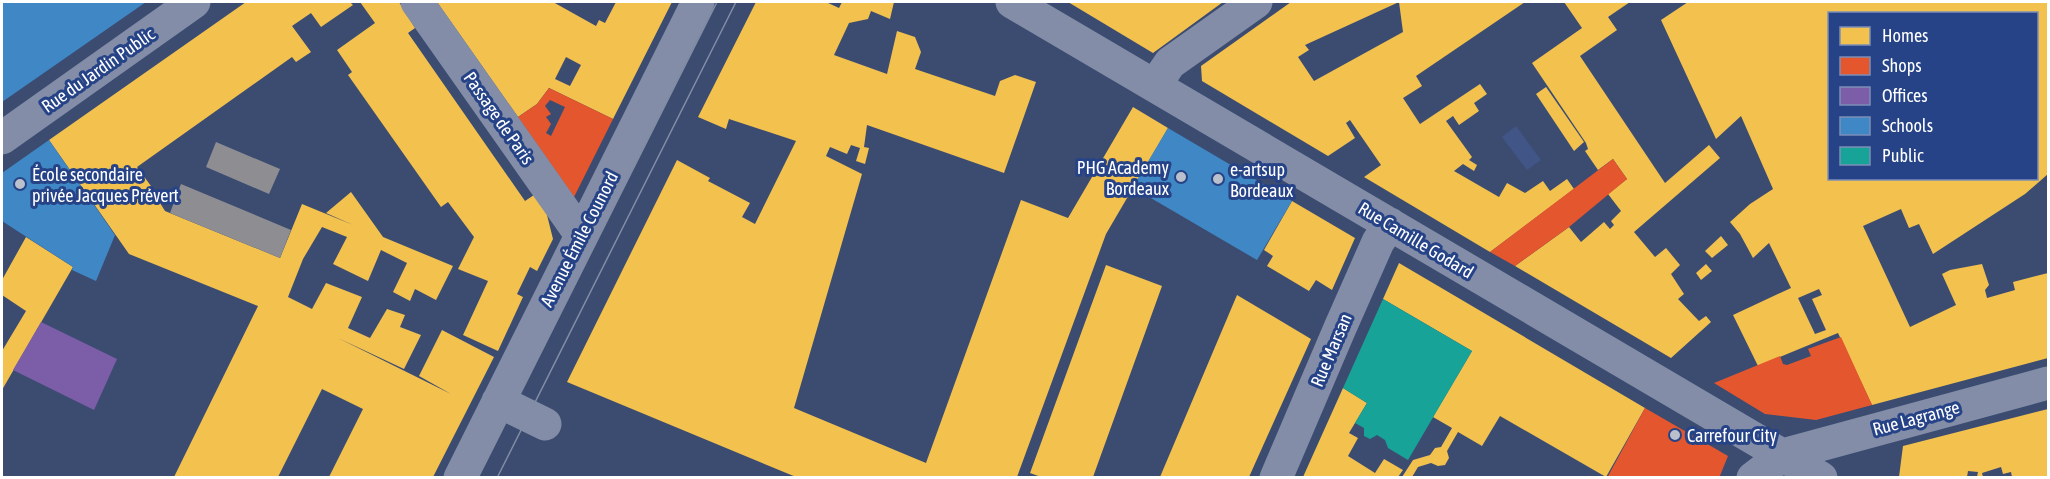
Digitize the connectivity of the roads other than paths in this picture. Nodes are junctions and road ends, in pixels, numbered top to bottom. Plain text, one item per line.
1 (194, 2) edge
2 (417, 2) edge
3 (698, 2) edge
4 (1012, 2) edge
5 (1256, 2) edge
6 (1155, 85) junction
7 (2, 138) edge
8 (1390, 224) junction
9 (581, 235) junction
10 (2049, 383) edge
11 (498, 401) junction
12 (545, 424) dead end
13 (1789, 466) edge
14 (460, 477) edge
15 (1276, 477) edge
16 (1753, 477) edge
17 (1821, 477) edge

1 - 7 street, Rue du Jardin Public
2 - 9 street, Passage de Paris
3 - 9 street, Avenue Émile Counord
4 - 6 street, Rue Camille Godard
5 - 6 street
6 - 8 street, Rue Camille Godard
8 - 13 street, Rue Camille Godard
8 - 15 street, Rue Marsan
9 - 11 street, Avenue Émile Counord
10 - 13 street, Rue Lagrange
11 - 12 street
11 - 14 street, Avenue Émile Counord
13 - 16 street
13 - 17 street, Rue Camille Godard

